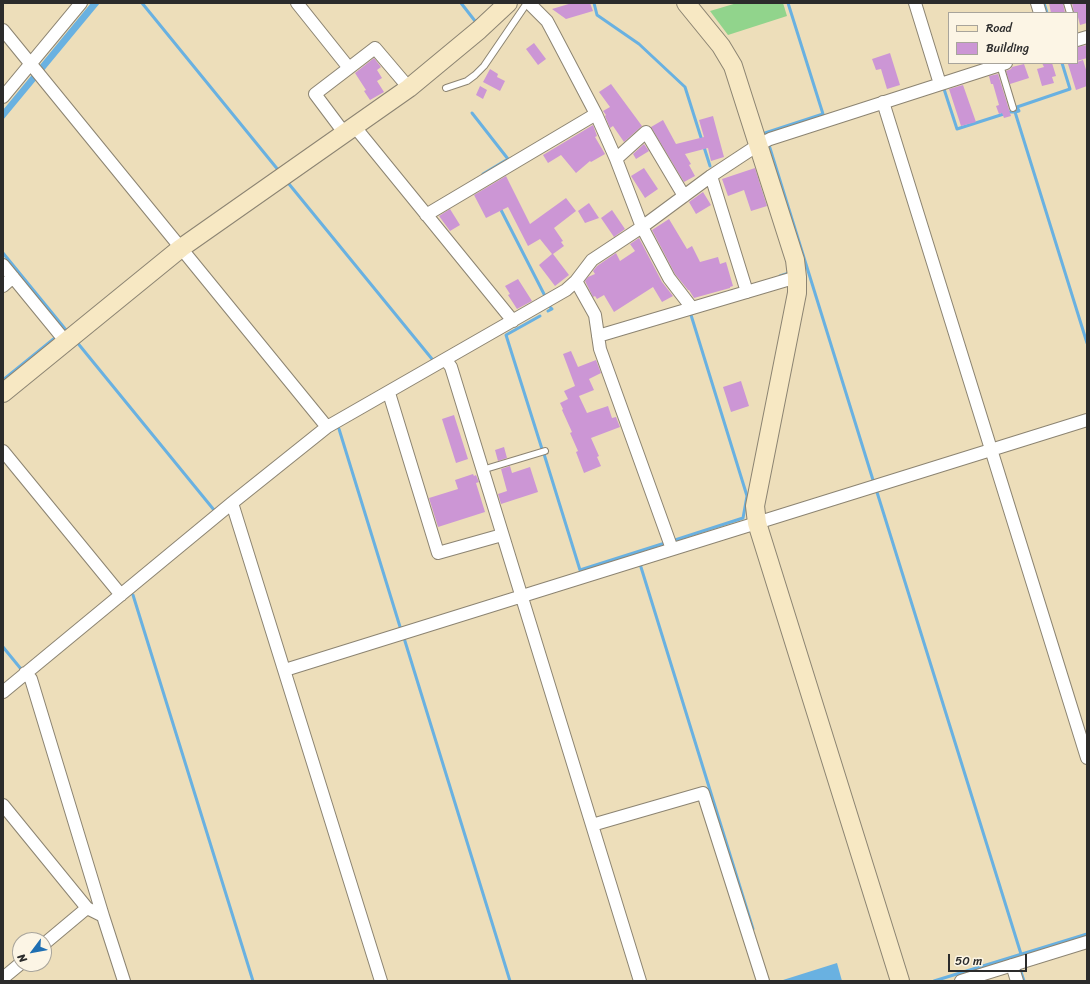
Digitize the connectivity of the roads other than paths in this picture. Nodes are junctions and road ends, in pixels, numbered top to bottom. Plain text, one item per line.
1 (82, 3) edge
2 (297, 3) edge
3 (508, 3) edge
4 (528, 3) edge
5 (686, 3) edge
6 (915, 3) edge
7 (3, 30) edge
8 (1003, 64) edge
9 (349, 68) junction
10 (36, 70) junction
11 (940, 84) junction
12 (409, 88) junction
13 (446, 88) dead end
14 (3, 97) edge
15 (883, 102) junction
16 (1013, 108) dead end
17 (596, 114) junction
18 (350, 131) junction
19 (758, 145) junction
20 (616, 159) junction
21 (711, 176) junction
22 (684, 196) junction
23 (426, 215) junction
24 (642, 227) junction
25 (181, 248) junction
26 (3, 265) edge
27 (13, 277) junction
28 (798, 277) junction
29 (576, 280) junction
30 (3, 286) edge
31 (747, 292) junction
32 (692, 308) junction
33 (513, 321) junction
34 (598, 336) junction
35 (66, 342) junction
36 (446, 360) junction
37 (3, 393) edge
38 (389, 393) junction
39 (1087, 420) edge
40 (328, 427) junction
41 (992, 449) junction
42 (3, 451) edge
43 (545, 451) dead end
44 (482, 470) junction
45 (232, 503) junction
46 (757, 523) junction
47 (502, 535) junction
48 (672, 549) junction
49 (121, 595) junction
50 (521, 596) junction
51 (285, 670) junction
52 (25, 673) junction
53 (3, 692) edge
54 (1087, 758) edge
55 (3, 805) edge
56 (592, 825) junction
57 (87, 908) junction
58 (103, 916) junction
59 (52, 937) edge
60 (1087, 942) edge
61 (1016, 964) junction
62 (12, 971) edge
63 (3, 978) edge
64 (124, 981) edge
65 (382, 981) edge
66 (640, 981) edge
67 (763, 981) edge
68 (900, 981) edge
69 (961, 981) edge
70 (1017, 981) edge

1 - 10 street
2 - 9 street
3 - 12 street
4 - 13 lane
4 - 17 street
5 - 19 street
6 - 11 street
7 - 10 street
8 - 11 street
8 - 16 lane
9 - 12 street
9 - 18 street
10 - 14 street
10 - 25 street
11 - 15 street
12 - 18 street
15 - 19 street
15 - 41 street
17 - 20 street
17 - 23 street
18 - 23 street
18 - 25 street
19 - 21 street
19 - 28 street
20 - 22 street
20 - 24 street
21 - 22 street
21 - 31 street
22 - 24 street
23 - 33 street
24 - 29 street
24 - 32 street
25 - 35 street
25 - 40 street
26 - 27 street
27 - 30 street
27 - 35 street
28 - 31 street
28 - 46 street
29 - 33 street
29 - 34 street
31 - 32 street
32 - 34 street
33 - 36 street
34 - 48 street
35 - 37 street
36 - 38 street
36 - 44 street
38 - 40 street
38 - 47 street
39 - 41 street
40 - 45 street
41 - 46 street
41 - 54 street
42 - 49 street
43 - 44 lane
44 - 47 street
45 - 49 street
45 - 51 street
46 - 48 street
46 - 68 street
47 - 50 street
48 - 50 street
49 - 52 street
50 - 51 street
50 - 56 street
51 - 65 street
52 - 53 street
52 - 58 street
55 - 57 street
56 - 66 street
56 - 67 street
57 - 58 street
57 - 59 street
58 - 64 street
60 - 61 street
61 - 69 street
61 - 70 street
62 - 63 street

